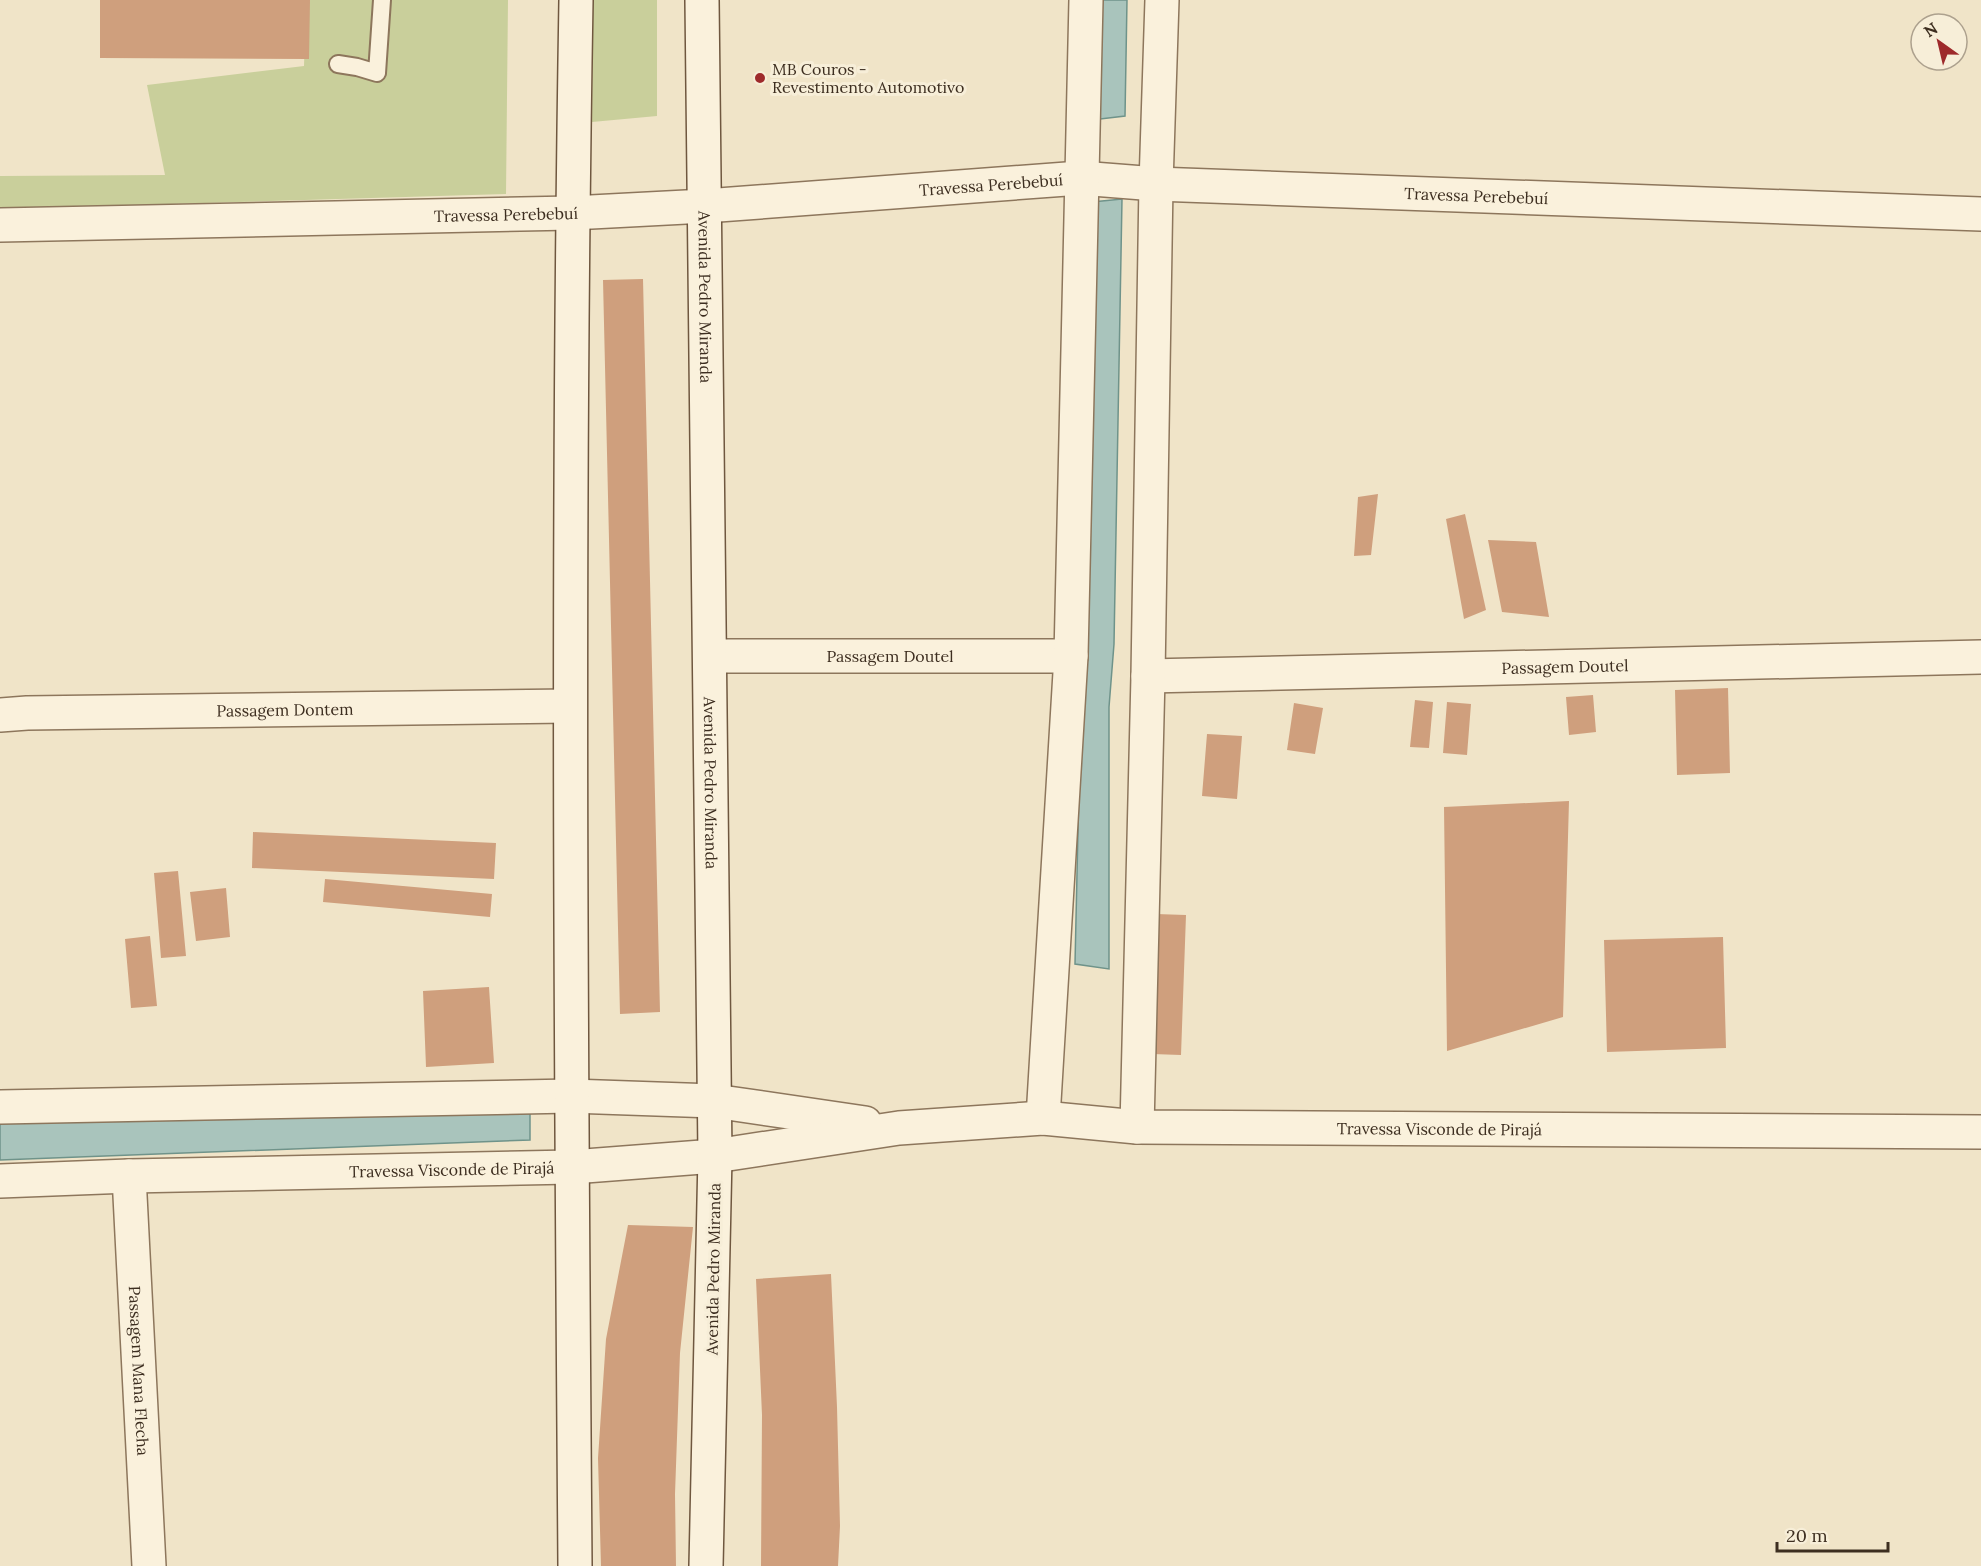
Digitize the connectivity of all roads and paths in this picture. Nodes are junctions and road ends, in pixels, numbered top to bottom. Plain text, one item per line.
1 (382, 0) edge
2 (576, 0) edge
3 (702, 0) edge
4 (1086, 0) edge
5 (1162, 0) edge
6 (338, 64) dead end
7 (1080, 178) junction
8 (1156, 184) junction
9 (705, 206) junction
10 (572, 213) junction
11 (1981, 214) edge
12 (0, 225) edge
13 (710, 656) junction
14 (1071, 656) junction
15 (1981, 657) edge
16 (1148, 676) junction
17 (569, 706) junction
18 (0, 716) edge
19 (571, 1096) junction
20 (714, 1101) junction
21 (0, 1107) edge
22 (1043, 1118) junction
23 (1137, 1127) junction
24 (899, 1128) junction
25 (1981, 1132) edge
26 (715, 1156) junction
27 (572, 1167) junction
28 (129, 1176) junction
29 (0, 1181) edge
30 (149, 1566) edge
31 (575, 1566) edge
32 (706, 1566) edge

1 - 6 lane
2 - 10 street
3 - 9 street, Avenida Pedro Miranda
4 - 7 street
5 - 8 street
7 - 8 street, Travessa Perebebuí
7 - 9 street, Travessa Perebebuí
7 - 14 street
8 - 11 street, Travessa Perebebuí
8 - 16 street
9 - 10 street, Travessa Perebebuí
9 - 13 street, Avenida Pedro Miranda
10 - 12 street, Travessa Perebebuí
10 - 17 street
13 - 14 street, Passagem Doutel
13 - 20 street, Avenida Pedro Miranda
14 - 22 street
15 - 16 street, Passagem Doutel
16 - 23 street
17 - 18 street, Passagem Dontem
17 - 19 street
19 - 20 street, Travessa Visconde de Pirajá
19 - 21 street, Travessa Visconde de Pirajá
19 - 27 street
20 - 24 street, Travessa Visconde de Pirajá
20 - 26 street, Avenida Pedro Miranda
22 - 23 street, Travessa Visconde de Pirajá
22 - 24 street, Travessa Visconde de Pirajá
23 - 25 street, Travessa Visconde de Pirajá
24 - 26 street, Travessa Visconde de Pirajá
26 - 27 street, Travessa Visconde de Pirajá
26 - 32 street, Avenida Pedro Miranda
27 - 28 street, Travessa Visconde de Pirajá
27 - 31 street
28 - 29 street, Travessa Visconde de Pirajá
28 - 30 street, Passagem Mana Flecha

